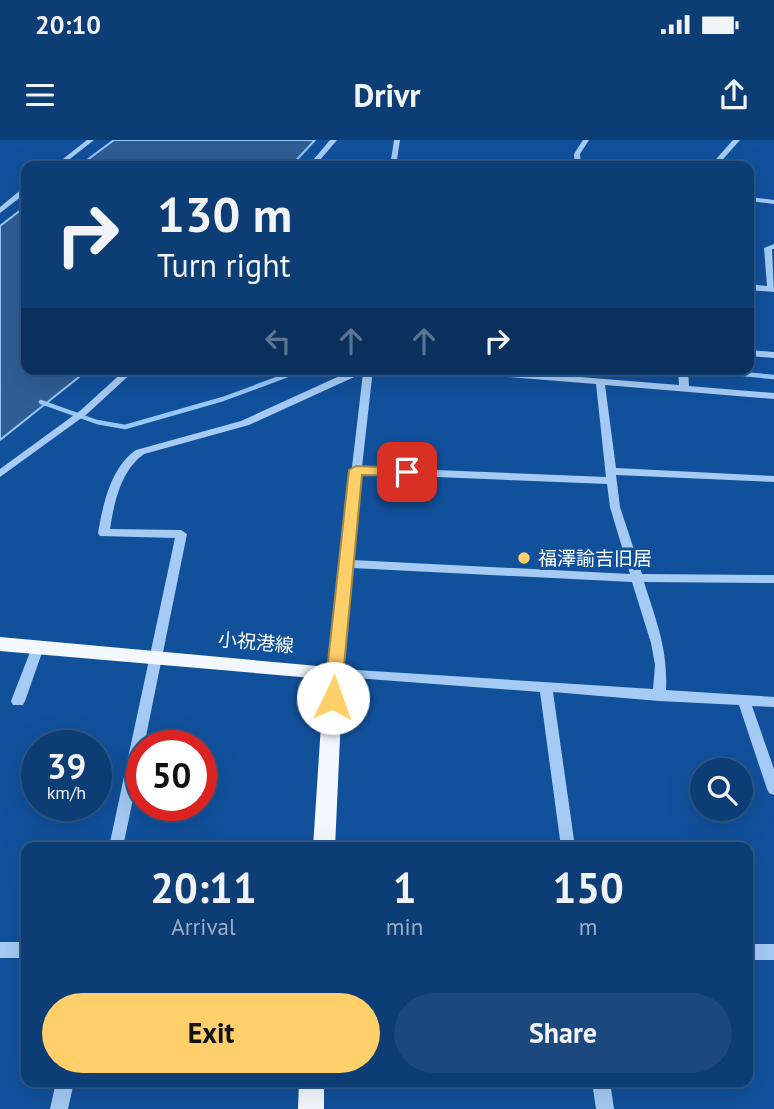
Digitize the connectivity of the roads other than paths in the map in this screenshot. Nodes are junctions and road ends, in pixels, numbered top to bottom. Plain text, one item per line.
1 (91, 140) edge
2 (334, 140) edge
3 (397, 140) edge
4 (586, 140) edge
5 (737, 140) edge
6 (64, 161) edge
7 (316, 161) edge
8 (394, 161) edge
9 (578, 161) edge
10 (718, 161) edge
11 (21, 194) edge
12 (754, 200) edge
13 (774, 202) edge
14 (0, 211) edge
15 (774, 246) edge
16 (754, 288) edge
17 (772, 289) edge
18 (754, 353) edge
19 (774, 355) edge
20 (125, 375) edge
21 (352, 375) edge
22 (364, 375) edge
23 (522, 375) edge
24 (683, 375) edge
25 (600, 381) junction
26 (684, 387) junction
27 (774, 396) edge
28 (356, 470) junction
29 (0, 474) edge
30 (611, 476) junction
31 (774, 479) edge
32 (344, 564) junction
33 (637, 579) junction
34 (774, 579) edge
35 (0, 644) edge
36 (38, 647) junction
37 (157, 657) junction
38 (334, 674) junction
39 (546, 689) junction
40 (659, 696) junction
41 (18, 701) dead end
42 (744, 701) junction
43 (774, 702) edge
44 (774, 789) edge
45 (117, 842) edge
46 (324, 842) edge
47 (567, 842) edge
48 (0, 950) edge
49 (21, 950) edge
50 (753, 952) edge
51 (774, 952) edge
52 (64, 1087) edge
53 (312, 1087) edge
54 (602, 1087) edge
55 (59, 1109) edge
56 (311, 1109) edge
57 (605, 1109) edge

1 - 6 street
2 - 7 street
3 - 8 street
4 - 9 street
5 - 10 street
11 - 14 street
12 - 13 street
15 - 17 street
16 - 17 street
18 - 19 street
20 - 29 street
21 - 37 street
22 - 28 street
23 - 25 street
24 - 26 street
25 - 26 street
25 - 30 street
26 - 27 street
28 - 30 street
28 - 32 street
30 - 31 street
30 - 33 street
32 - 33 street
32 - 38 street
33 - 34 street
33 - 40 street
35 - 36 main road, 小祝港線
36 - 37 main road, 小祝港線
36 - 41 street
37 - 38 main road, 小祝港線
37 - 45 street
38 - 39 street
38 - 46 main road
39 - 40 street
39 - 47 street
40 - 42 street
42 - 43 street
42 - 44 street
48 - 49 street
50 - 51 street
52 - 55 street
53 - 56 main road
54 - 57 street

